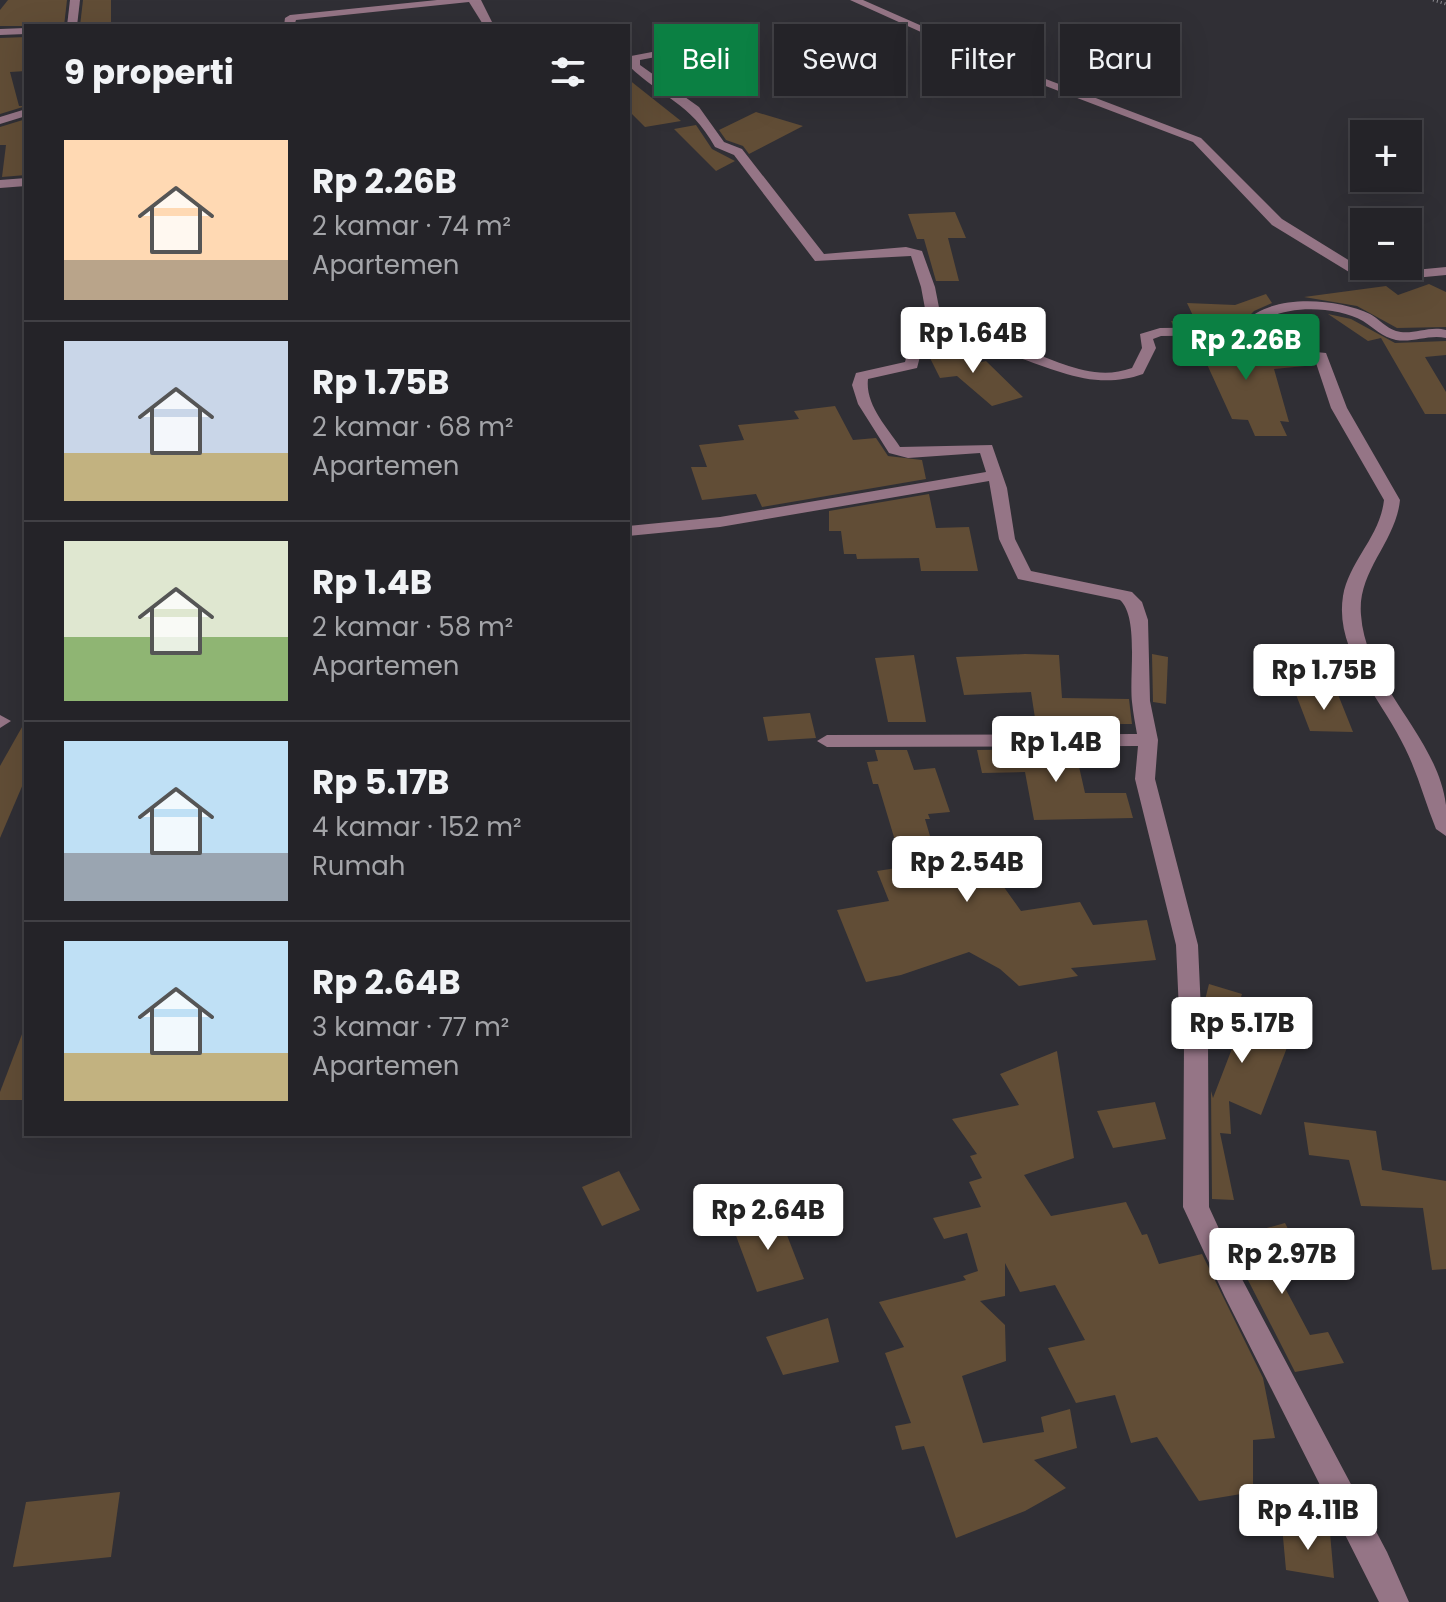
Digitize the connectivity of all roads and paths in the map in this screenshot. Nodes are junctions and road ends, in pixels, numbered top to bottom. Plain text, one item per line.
1 (75, 0) edge
2 (470, 0) edge
3 (855, 0) edge
4 (1433, 0) edge
5 (421, 2) edge
6 (1446, 4) edge
7 (72, 24) edge
8 (289, 24) edge
9 (488, 24) edge
10 (24, 31) edge
11 (0, 32) edge
12 (654, 54) edge
13 (631, 66) edge
14 (24, 113) edge
15 (0, 121) edge
16 (24, 182) edge
17 (0, 184) edge
18 (1446, 271) edge
19 (936, 331) junction
20 (1255, 331) junction
21 (1446, 334) edge
22 (995, 475) junction
23 (630, 531) edge
24 (1148, 740) junction
25 (827, 741) dead end
26 (1446, 829) edge
27 (1394, 1602) edge

1 - 7 street
2 - 5 street
2 - 9 street
3 - 18 street
4 - 6 path
5 - 8 street
10 - 11 street
12 - 13 street
13 - 19 street
14 - 15 street
16 - 17 street
19 - 20 street
19 - 22 street
20 - 21 street
20 - 26 street
22 - 23 street
22 - 24 street
24 - 25 street
24 - 27 street

